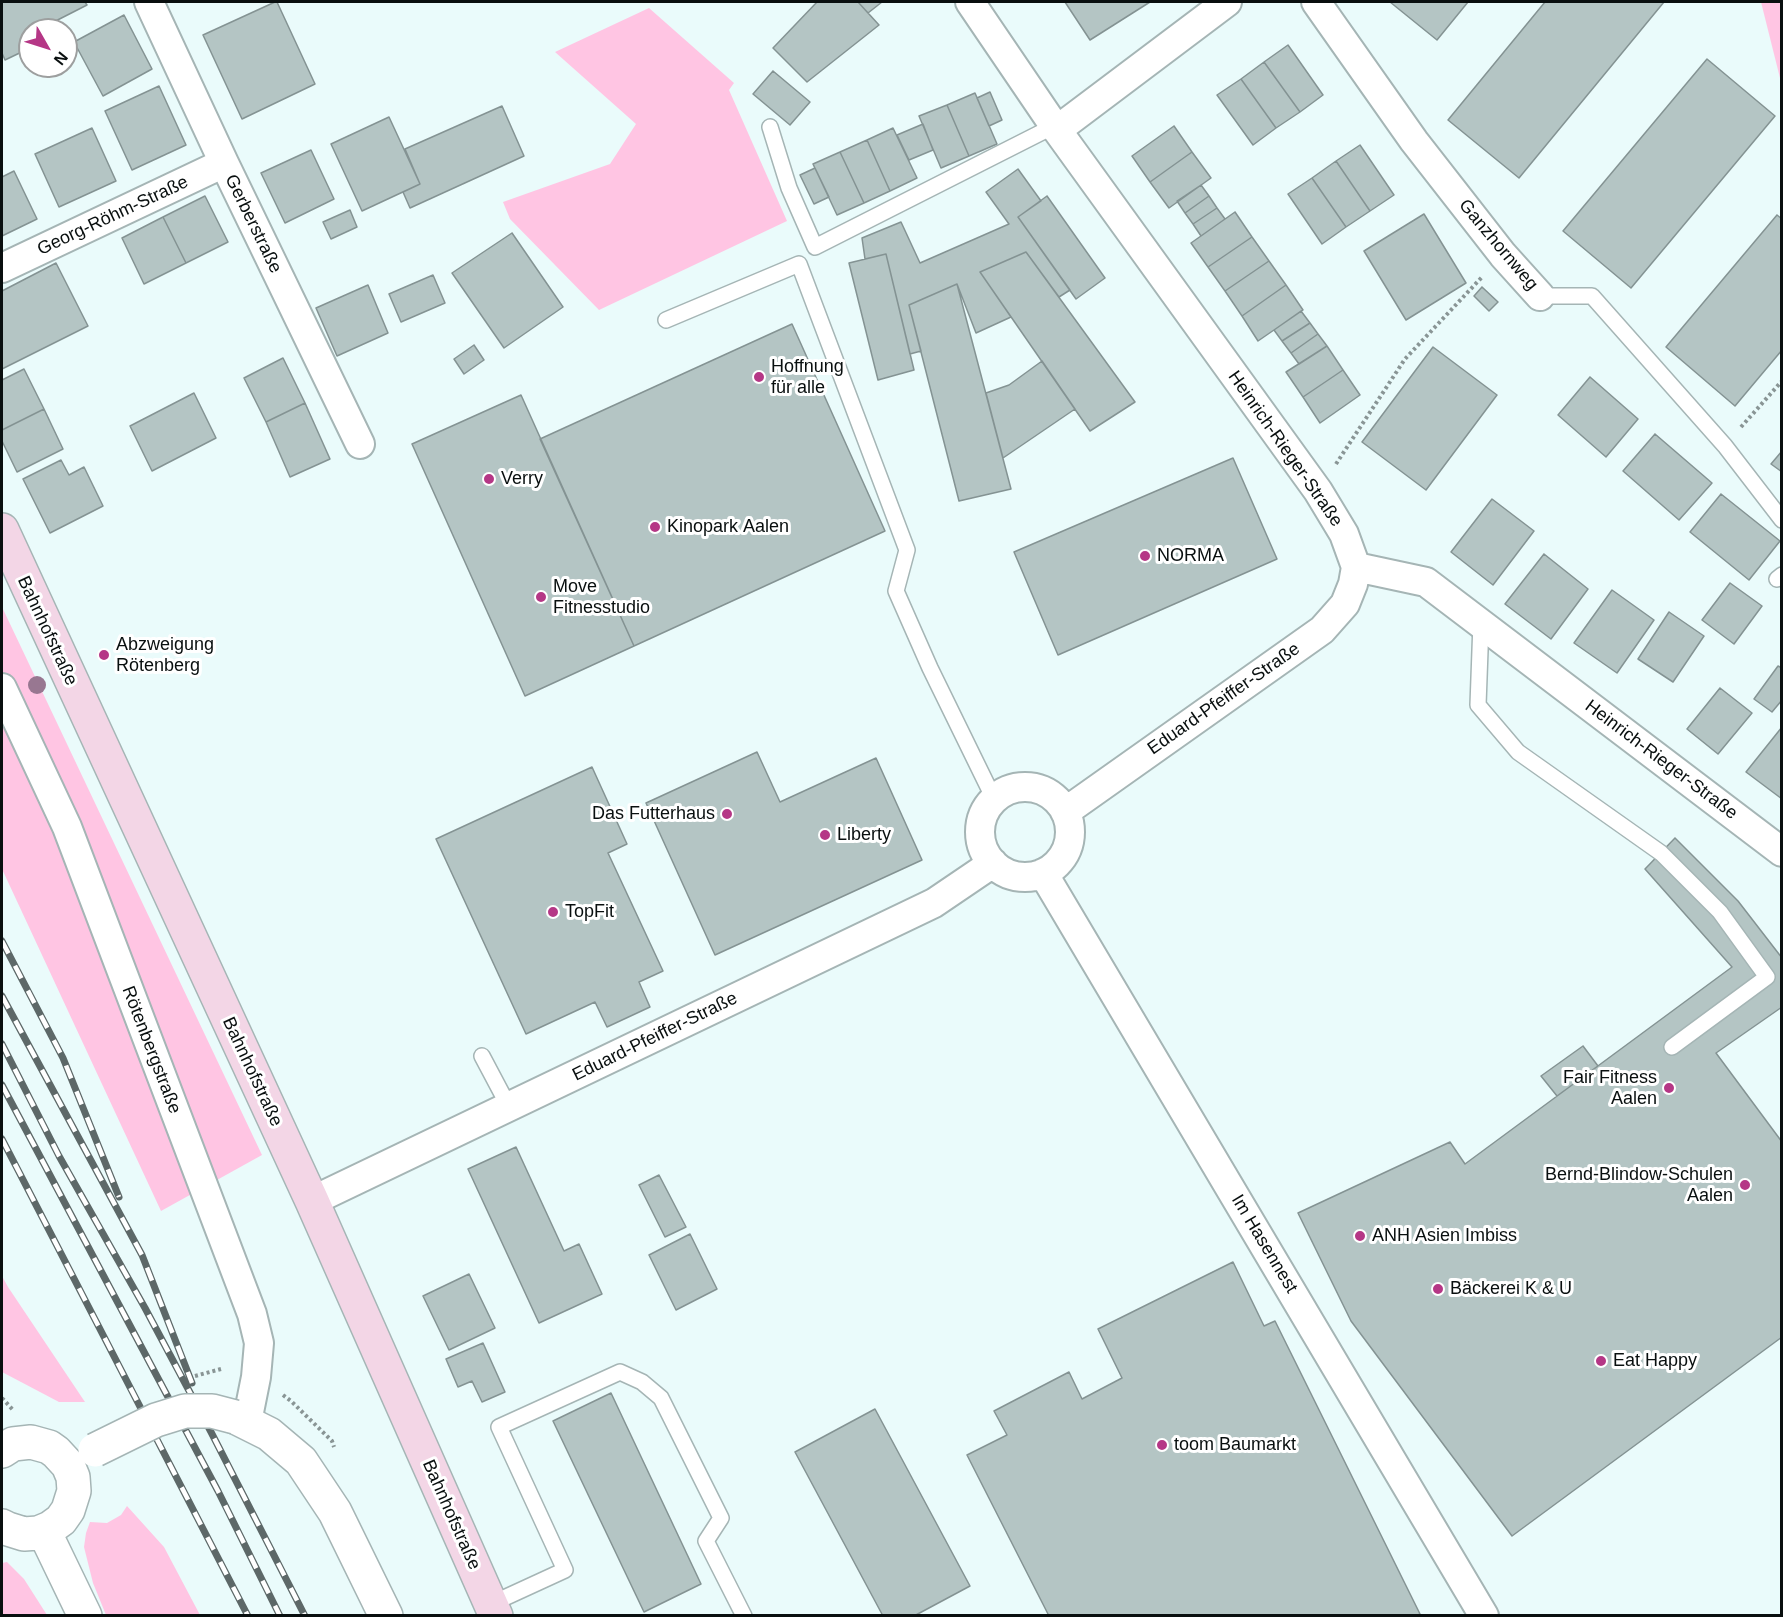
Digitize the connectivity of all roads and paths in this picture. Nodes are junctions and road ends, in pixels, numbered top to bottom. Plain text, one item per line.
1 (149, 2) edge
2 (970, 2) edge
3 (1227, 2) edge
4 (1316, 2) edge
5 (770, 127) dead end
6 (1055, 128) junction
7 (224, 163) junction
8 (1503, 255) junction
9 (2, 268) edge
10 (1540, 296) joint
11 (666, 320) dead end
12 (1782, 381) edge
13 (360, 444) dead end
14 (1725, 446) junction
15 (1318, 491) junction
16 (1782, 520) edge
17 (2, 530) edge
18 (1356, 567) junction
19 (1481, 623) junction
20 (2, 688) edge
21 (994, 799) junction
22 (1065, 812) junction
23 (1782, 852) edge
24 (993, 864) junction
25 (1044, 873) junction
26 (1672, 1047) dead end
27 (482, 1056) dead end
28 (509, 1107) junction
29 (312, 1201) junction
30 (241, 1419) junction
31 (2, 1451) edge
32 (82, 1458) junction
33 (2, 1526) edge
34 (44, 1531) junction
35 (493, 1610) edge
36 (85, 1616) edge
37 (386, 1616) edge
38 (744, 1616) edge
39 (1484, 1616) edge

1 - 7 street, Gerberstraße
2 - 6 street, Heinrich-Rieger-Straße
3 - 6 street
4 - 8 street, Ganzhornweg
5 - 6 lane
6 - 15 street, Heinrich-Rieger-Straße
7 - 9 street, Georg-Röhm-Straße
7 - 13 street, Gerberstraße
8 - 10 street, Ganzhornweg
8 - 15 path
10 - 14 lane, Ganzhornweg
11 - 21 lane
12 - 14 path
14 - 16 lane, Ganzhornweg
15 - 18 street, Heinrich-Rieger-Straße
17 - 29 main road, Bahnhofstraße
18 - 19 street, Heinrich-Rieger-Straße
18 - 22 street, Eduard-Pfeiffer-Straße
19 - 23 street, Heinrich-Rieger-Straße
19 - 26 lane
20 - 30 street, Rötenbergstraße
21 - 22 street
21 - 24 street
22 - 25 street
24 - 25 street
24 - 28 street, Eduard-Pfeiffer-Straße
25 - 39 street, Im Hasennest
27 - 28 lane
28 - 29 street, Eduard-Pfeiffer-Straße
29 - 35 main road, Bahnhofstraße
30 - 32 street, bridge
30 - 37 street
31 - 32 street
32 - 34 street
33 - 34 street
34 - 36 street
35 - 38 lane

